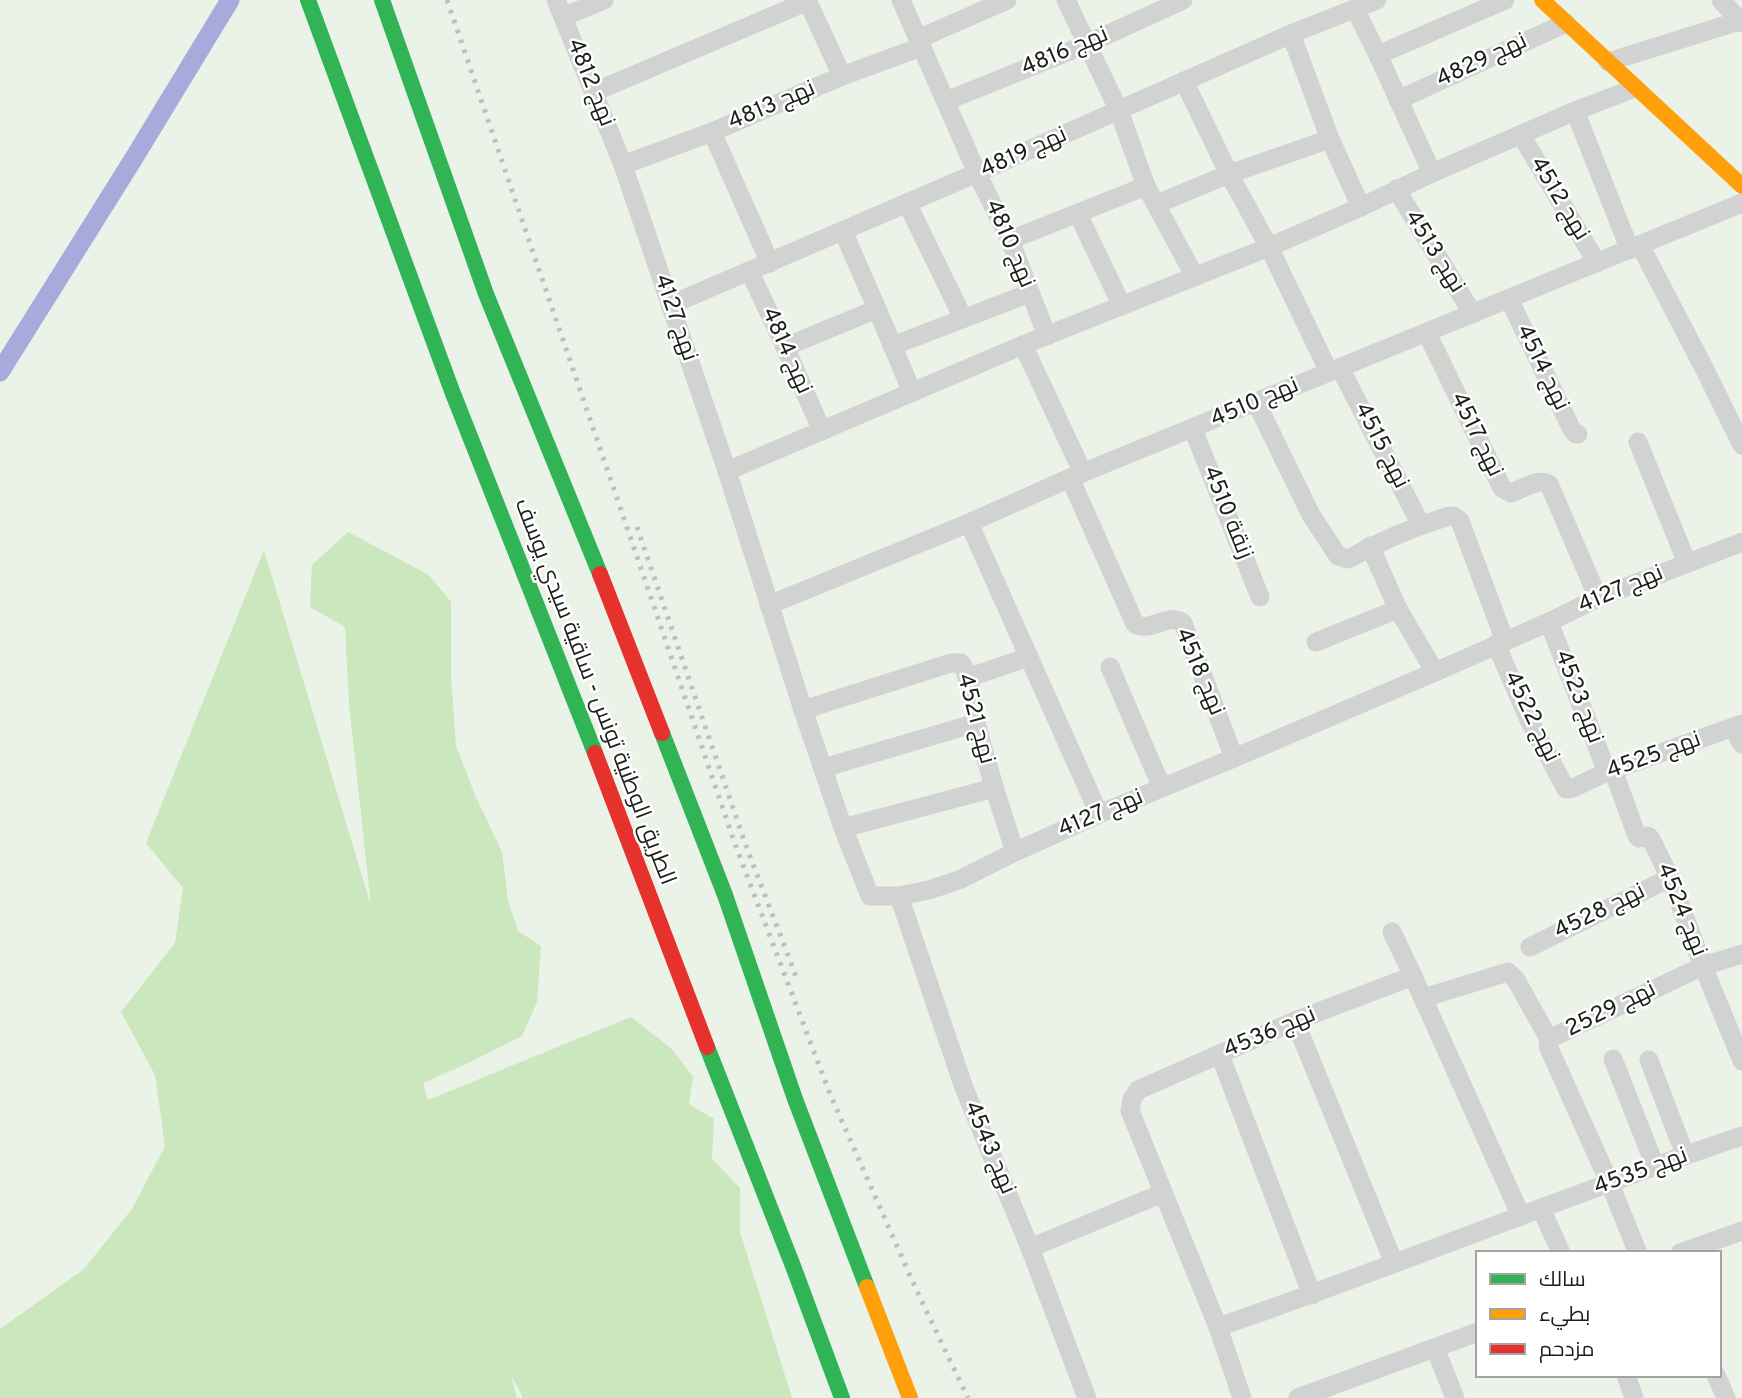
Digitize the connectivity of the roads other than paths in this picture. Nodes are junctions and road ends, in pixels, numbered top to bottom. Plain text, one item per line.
1 (308, 0) edge
2 (382, 0) edge
3 (604, 0) edge
4 (901, 0) edge
5 (1005, 0) edge
6 (1066, 0) edge
7 (1183, 0) edge
8 (1377, 0) edge
9 (1505, 0) edge
10 (1542, 0) edge
11 (1721, 0) edge
12 (807, 1) edge
13 (559, 8) edge
14 (1355, 9) junction
15 (1741, 21) edge
16 (1566, 23) junction
17 (1291, 34) junction
18 (919, 43) junction
19 (1087, 44) junction
20 (1378, 55) junction
21 (1608, 62) junction
22 (842, 76) junction
23 (1184, 81) junction
24 (1635, 88) junction
25 (594, 92) junction
26 (1398, 100) junction
27 (946, 101) junction
28 (1119, 111) junction
29 (1575, 111) junction
30 (712, 132) junction
31 (1521, 135) junction
32 (1330, 139) junction
33 (623, 165) junction
34 (977, 173) junction
35 (1432, 173) junction
36 (1229, 174) junction
37 (1146, 186) junction
38 (1742, 186) edge
39 (1396, 189) junction
40 (907, 203) junction
41 (1742, 203) edge
42 (1157, 204) junction
43 (1361, 206) junction
44 (1077, 214) junction
45 (843, 232) junction
46 (1010, 240) junction
47 (1269, 247) junction
48 (1635, 247) junction
49 (770, 263) junction
50 (1597, 263) junction
51 (750, 272) junction
52 (1195, 277) junction
53 (1030, 293) junction
54 (1509, 299) junction
55 (670, 305) junction
56 (1122, 306) junction
57 (877, 309) junction
58 (1473, 314) junction
59 (963, 318) junction
60 (1427, 333) junction
61 (1047, 336) junction
62 (1023, 345) junction
63 (892, 346) junction
64 (785, 347) junction
65 (1335, 370) junction
66 (912, 392) junction
67 (1256, 402) junction
68 (1193, 429) junction
69 (822, 431) junction
70 (1578, 435) dead end
71 (1638, 442) dead end
72 (1742, 445) edge
73 (727, 471) junction
74 (1077, 476) junction
75 (969, 523) junction
76 (1421, 525) junction
77 (1742, 542) edge
78 (1370, 546) junction
79 (1687, 563) junction
80 (1260, 597) dead end
81 (1598, 598) junction
82 (769, 605) junction
83 (1398, 609) junction
84 (1549, 622) junction
85 (1316, 642) dead end
86 (1501, 643) junction
87 (1028, 657) junction
88 (1110, 667) dead end
89 (1435, 672) junction
90 (967, 678) junction
91 (803, 710) junction
92 (976, 723) junction
93 (1739, 732) edge
94 (1234, 758) junction
95 (823, 768) junction
96 (1610, 771) junction
97 (994, 788) junction
98 (1162, 788) junction
99 (1566, 789) joint
100 (1099, 814) junction
101 (843, 828) junction
102 (1015, 852) junction
103 (1670, 877) junction
104 (899, 896) junction
105 (1391, 932) dead end
106 (1530, 947) dead end
107 (1742, 954) edge
108 (1703, 966) junction
109 (1413, 976) junction
110 (1423, 998) junction
111 (1295, 1021) junction
112 (1549, 1040) junction
113 (1220, 1055) junction
114 (1613, 1059) dead end
115 (1649, 1060) dead end
116 (1742, 1061) edge
117 (1742, 1136) edge
118 (1685, 1155) junction
119 (1655, 1166) junction
120 (1610, 1184) junction
121 (1163, 1193) junction
122 (1541, 1208) junction
123 (1521, 1216) junction
124 (1742, 1231) edge
125 (1030, 1248) junction
126 (1560, 1251) edge
127 (1636, 1251) edge
128 (1686, 1251) edge
129 (1394, 1263) junction
130 (1311, 1295) junction
131 (1218, 1327) junction
132 (1476, 1333) edge
133 (1435, 1348) junction
134 (1627, 1377) edge
135 (1717, 1377) edge
136 (842, 1398) edge
137 (910, 1398) edge
138 (1087, 1398) edge
139 (1242, 1398) edge
140 (1298, 1398) edge
141 (1455, 1398) edge
142 (1634, 1398) edge
143 (1726, 1398) edge

1 - 136 main road, الطريق الوطنية تونس - ساقية سيدي يوسف
2 - 137 main road, الطريق الوطنية تونس - ساقية سيدي يوسف
3 - 13 street
4 - 18 street, نهج 4810
5 - 18 street, نهج 4813
6 - 19 street
7 - 19 street, نهج 4816
8 - 14 street, نهج 4819
9 - 20 street
10 - 16 main road
11 - 15 street
12 - 22 street
12 - 25 street
13 - 25 street, نهج 4812
14 - 17 street, نهج 4819
14 - 20 street
15 - 21 street
16 - 21 main road
16 - 26 street, نهج 4829
17 - 23 street, نهج 4819
17 - 32 street
18 - 22 street, نهج 4813
18 - 27 street, نهج 4810
19 - 27 street, نهج 4816
19 - 28 street
20 - 26 street
21 - 24 main road
22 - 30 street, نهج 4813
23 - 28 street, نهج 4819
23 - 36 street, نهج 4515
24 - 29 street
24 - 38 main road
25 - 33 street, نهج 4812
26 - 35 street
27 - 34 street, نهج 4810
28 - 34 street, نهج 4819
28 - 37 street
29 - 31 street
29 - 48 street
30 - 33 street, نهج 4813
30 - 49 street
31 - 35 street
31 - 50 street, نهج 4512
32 - 36 street
32 - 43 street
33 - 55 street, نهج 4127
34 - 40 street, نهج 4819
34 - 46 street, نهج 4810
35 - 39 street
36 - 42 street
36 - 47 street, نهج 4515
37 - 42 street
37 - 44 street
39 - 43 street
39 - 58 street, نهج 4513
40 - 45 street, نهج 4819
40 - 59 street
41 - 48 street, نهج 4510
42 - 52 street
43 - 47 street
44 - 46 street
44 - 56 street
45 - 49 street, نهج 4819
45 - 57 street
46 - 53 street, نهج 4810
47 - 52 street
47 - 65 street, نهج 4515
48 - 50 street, نهج 4510
48 - 72 street
49 - 51 street, نهج 4819
50 - 54 street, نهج 4510
51 - 55 street, نهج 4819
51 - 64 street, نهج 4814
52 - 56 street
53 - 59 street
53 - 61 street, نهج 4810
54 - 58 street, نهج 4510
54 - 70 street, نهج 4514
55 - 73 street, نهج 4127
56 - 61 street
57 - 63 street
57 - 64 street
58 - 60 street, نهج 4510
59 - 63 street
60 - 65 street, نهج 4510
60 - 81 street, نهج 4517
61 - 62 street
62 - 66 street
62 - 74 street, نهج 4518
63 - 66 street
64 - 69 street, نهج 4814
65 - 67 street, نهج 4510
65 - 76 street, نهج 4515
66 - 69 street
67 - 68 street, نهج 4510
67 - 78 street
68 - 74 street, نهج 4510
68 - 80 street, زنقة 4510
69 - 73 street
71 - 79 street
73 - 82 street, نهج 4127
74 - 75 street, نهج 4510
74 - 94 street, نهج 4518
75 - 82 street, نهج 4510
75 - 87 street
76 - 78 street
76 - 86 street, نهج 4522
77 - 79 street, نهج 4127
78 - 83 street
79 - 81 street, نهج 4127
81 - 84 street, نهج 4127
82 - 91 street, نهج 4127
83 - 85 street
83 - 89 street
84 - 86 street, نهج 4127
84 - 96 street, نهج 4523
86 - 89 street, نهج 4127
86 - 99 street, نهج 4522
87 - 90 street
87 - 100 street
88 - 98 street
89 - 94 street, نهج 4127
90 - 91 street, نهج 4521
90 - 92 street, نهج 4521
91 - 95 street, نهج 4127
92 - 95 street
92 - 97 street, نهج 4521
93 - 96 street, نهج 4525
94 - 98 street, نهج 4127
95 - 101 street, نهج 4127
96 - 99 street, نهج 4525
96 - 103 street, نهج 4524
97 - 101 street
97 - 102 street, نهج 4521
98 - 100 street, نهج 4127
100 - 102 street, نهج 4127
101 - 104 street, نهج 4127
102 - 104 street, نهج 4127
103 - 106 street, نهج 4528
103 - 108 street, نهج 4524
104 - 125 street, نهج 4543
105 - 109 street
107 - 108 street, نهج 2529
108 - 112 street, نهج 2529
108 - 116 street, نهج 4524
109 - 110 street
109 - 111 street, نهج 4536
110 - 112 street
110 - 123 street
111 - 113 street, نهج 4536
111 - 129 street
112 - 120 street, نهج 2529
113 - 121 street, نهج 4536
113 - 130 street
114 - 119 street
115 - 118 street
117 - 118 street, نهج 4535
118 - 119 street, نهج 4535
119 - 120 street, نهج 4535
120 - 122 street, نهج 4535
120 - 127 street, نهج 2529
121 - 125 street
121 - 131 street
122 - 123 street, نهج 4535
122 - 126 street
123 - 129 street, نهج 4535
124 - 128 street
125 - 138 street, نهج 4543
129 - 130 street, نهج 4535
130 - 131 street, نهج 4535
131 - 139 street
132 - 133 street
133 - 140 street
133 - 141 street
134 - 142 street
135 - 143 street

